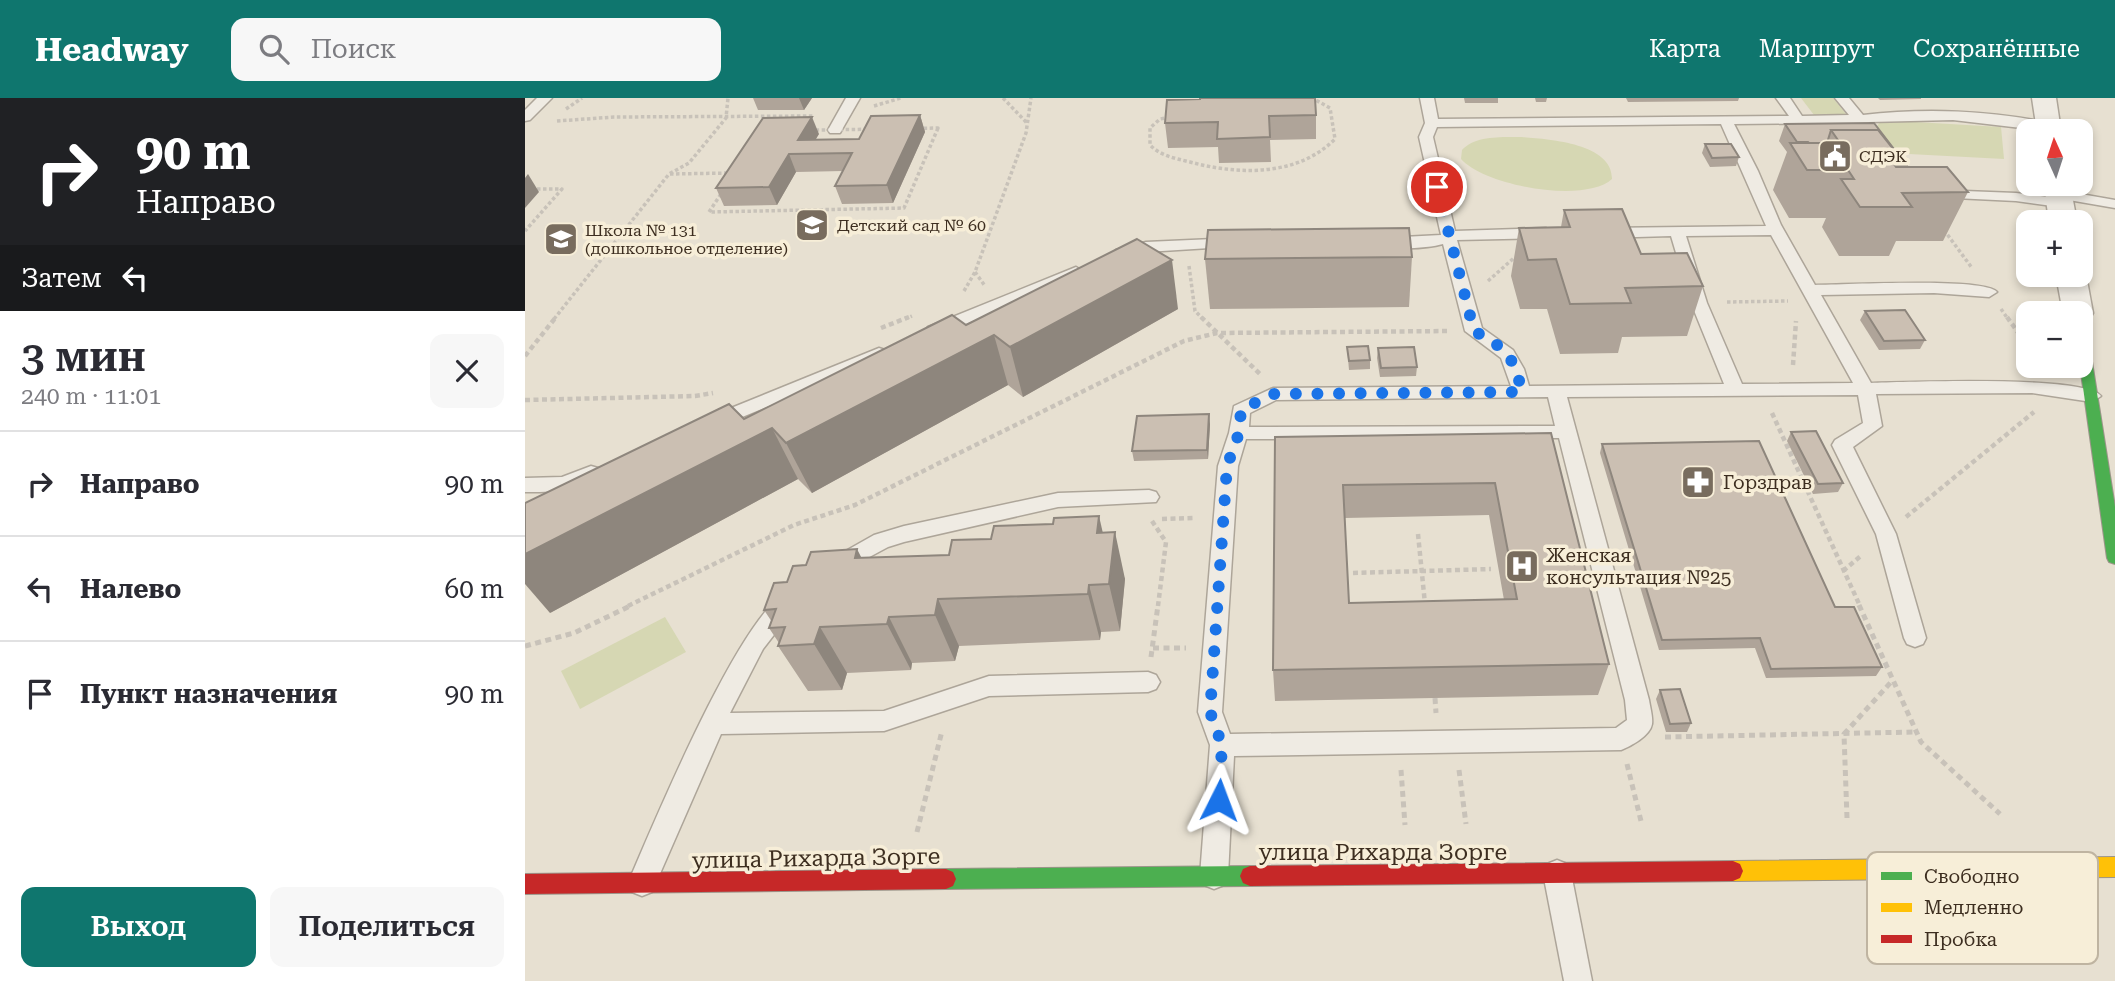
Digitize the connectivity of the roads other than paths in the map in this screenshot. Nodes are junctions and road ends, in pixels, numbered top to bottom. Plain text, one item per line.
1 (545, 98) edge
2 (853, 98) edge
3 (1427, 98) edge
4 (1783, 98) edge
5 (1842, 98) edge
6 (2044, 98) edge
7 (525, 117) edge
8 (1798, 119) junction
9 (1859, 119) junction
10 (2047, 119) edge
11 (1726, 121) junction
12 (2016, 122) edge
13 (1432, 123) junction
14 (835, 130) road end
15 (1875, 140) edge
16 (1929, 194) edge
17 (2059, 201) edge
18 (2115, 204) edge
19 (1776, 230) junction
20 (1677, 232) junction
21 (1565, 233) edge
22 (1588, 233) edge
23 (1448, 238) junction
24 (1250, 243) edge
25 (1366, 243) edge
26 (1989, 292) dead end
27 (1807, 297) junction
28 (920, 337) edge
29 (895, 347) edge
30 (2089, 378) edge
31 (1866, 389) junction
32 (1736, 391) junction
33 (1522, 392) junction
34 (1556, 392) junction
35 (2092, 396) junction
36 (1568, 432) junction
37 (689, 433) edge
38 (1239, 433) junction
39 (607, 466) edge
40 (525, 485) edge
41 (1149, 497) dead end
42 (2115, 558) edge
43 (1915, 638) dead end
44 (1148, 682) road end
45 (713, 724) junction
46 (1222, 745) junction
47 (1867, 870) edge
48 (1557, 873) junction
49 (1215, 876) junction
50 (642, 883) junction
51 (525, 884) edge
52 (1578, 981) edge

1 - 7 lane
2 - 14 lane
3 - 13 lane
4 - 8 lane
5 - 9 lane
6 - 10 street
8 - 9 lane
8 - 11 lane
9 - 12 lane
9 - 15 lane
11 - 13 lane
11 - 19 lane
13 - 23 lane
16 - 17 lane
17 - 18 lane
19 - 20 lane
19 - 27 lane
20 - 22 lane
20 - 32 lane
21 - 23 lane
23 - 25 lane
23 - 33 lane
24 - 28 lane
26 - 27 lane
27 - 31 lane
29 - 37 lane
30 - 35 street
31 - 32 lane
31 - 35 lane
31 - 43 lane
32 - 34 lane
33 - 34 lane
33 - 38 lane
34 - 36 lane
35 - 42 street
36 - 38 lane
36 - 46 lane
38 - 46 lane
39 - 40 lane
41 - 45 lane
44 - 45 lane
45 - 50 lane
46 - 49 lane
47 - 48 street, улица Рихарда Зорге
48 - 49 street, улица Рихарда Зорге
48 - 52 lane
49 - 50 street, улица Рихарда Зорге
50 - 51 street, улица Рихарда Зорге

